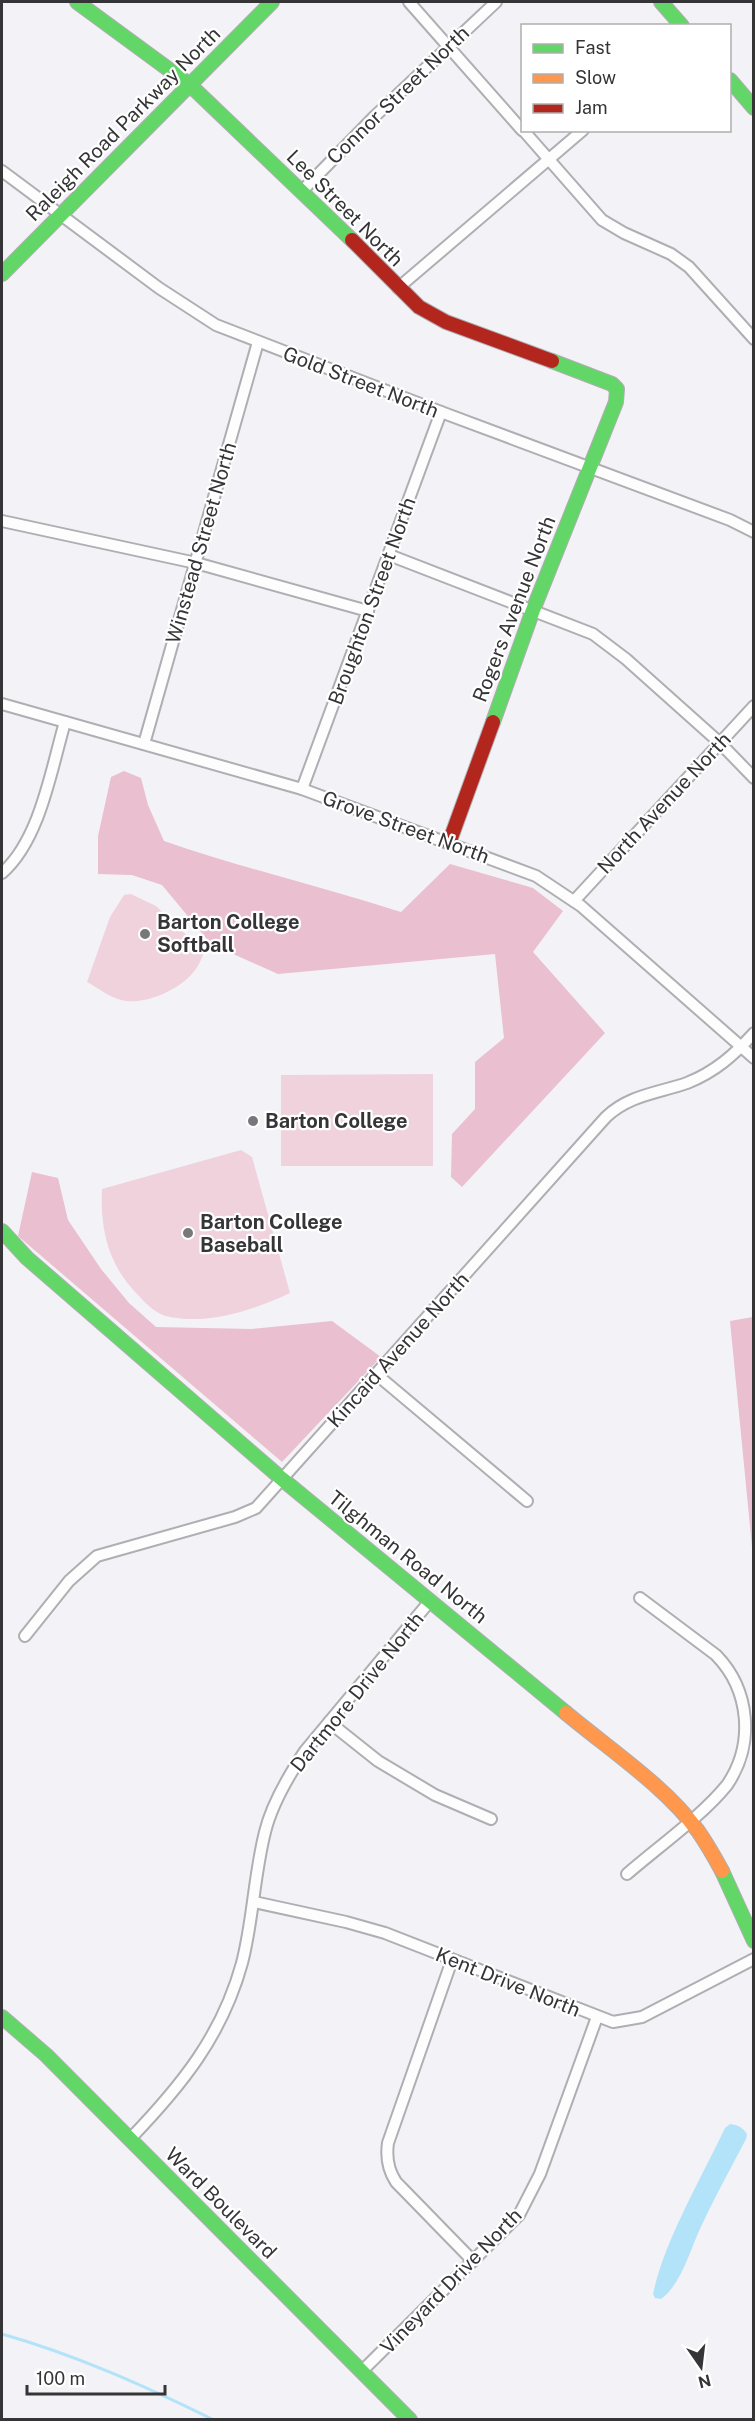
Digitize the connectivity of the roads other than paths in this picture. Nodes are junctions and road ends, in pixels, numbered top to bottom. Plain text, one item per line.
1 (77, 2) edge
2 (272, 2) edge
3 (409, 2) edge
4 (496, 2) edge
5 (661, 2) edge
6 (680, 24) edge
7 (448, 44) junction
8 (731, 83) edge
9 (190, 85) junction
10 (753, 108) edge
11 (521, 128) edge
12 (525, 132) edge
13 (581, 132) edge
14 (549, 160) junction
15 (2, 171) edge
16 (302, 191) junction
17 (60, 216) junction
18 (2, 274) edge
19 (398, 288) junction
20 (753, 339) edge
21 (258, 342) junction
22 (617, 389) joint
23 (441, 412) junction
24 (589, 468) junction
25 (2, 521) edge
26 (753, 532) edge
27 (389, 555) junction
28 (196, 563) junction
29 (534, 610) junction
30 (368, 611) junction
31 (2, 704) edge
32 (753, 706) edge
33 (65, 722) junction
34 (720, 743) junction
35 (144, 744) junction
36 (753, 778) edge
37 (302, 789) junction
38 (448, 843) junction
39 (2, 873) edge
40 (574, 901) junction
41 (753, 1033) edge
42 (741, 1048) junction
43 (753, 1058) edge
44 (2, 1231) edge
45 (376, 1374) junction
46 (282, 1479) junction
47 (527, 1501) dead end
48 (640, 1598) dead end
49 (430, 1601) junction
50 (25, 1636) dead end
51 (329, 1722) junction
52 (750, 1735) edge
53 (491, 1820) dead end
54 (689, 1821) junction
55 (627, 1874) dead end
56 (254, 1902) junction
57 (753, 1941) edge
58 (753, 1959) edge
59 (452, 1960) junction
60 (2, 2017) edge
61 (597, 2017) junction
62 (130, 2139) junction
63 (473, 2261) junction
64 (362, 2371) junction
65 (410, 2420) edge

1 - 9 street, Lee Street North
2 - 9 street, Raleigh Road Parkway North
3 - 7 street
4 - 7 street, Connor Street North
5 - 6 street
7 - 11 street
7 - 16 street, Connor Street North
8 - 10 street
9 - 16 street, Lee Street North
9 - 17 street, Raleigh Road Parkway North
12 - 14 street
13 - 14 street
14 - 19 street
14 - 20 street
15 - 17 street, Gold Street North
16 - 19 street, Lee Street North
17 - 18 street, Raleigh Road Parkway North
17 - 21 street, Gold Street North
19 - 22 street, Lee Street North
21 - 23 street, Gold Street North
21 - 28 street, Winstead Street North
22 - 24 street, Rogers Avenue North
23 - 24 street, Gold Street North
23 - 27 street, Broughton Street North
24 - 26 street, Gold Street North
24 - 29 street, Rogers Avenue North
25 - 28 street
27 - 29 street
27 - 30 street, Broughton Street North
28 - 30 street
28 - 35 street, Winstead Street North
29 - 34 street
29 - 38 street, Rogers Avenue North
30 - 37 street, Broughton Street North
31 - 33 street, Grove Street North
32 - 34 street, North Avenue North
33 - 35 street, Grove Street North
33 - 39 street
34 - 36 street
34 - 40 street, North Avenue North
35 - 37 street, Grove Street North
37 - 38 street, Grove Street North
38 - 40 street, Grove Street North
40 - 42 street, Grove Street North
41 - 42 street, Kincaid Avenue North
42 - 43 street, Grove Street North
42 - 45 street, Kincaid Avenue North
44 - 46 street, Tilghman Road North
45 - 46 street, Kincaid Avenue North
45 - 47 street
46 - 49 street, Tilghman Road North
46 - 50 street, Kincaid Avenue North
48 - 52 street
49 - 51 street, Dartmore Drive North
49 - 54 street, Tilghman Road North
51 - 53 street
51 - 56 street, Dartmore Drive North
52 - 54 street
54 - 55 street
54 - 57 street, Tilghman Road North
56 - 59 street, Kent Drive North
56 - 62 street, Dartmore Drive North
58 - 61 street, Kent Drive North
59 - 61 street, Kent Drive North
59 - 63 street
60 - 62 street, Ward Boulevard
61 - 63 street, Vineyard Drive North
62 - 64 street, Ward Boulevard
63 - 64 street, Vineyard Drive North
64 - 65 street, Ward Boulevard

